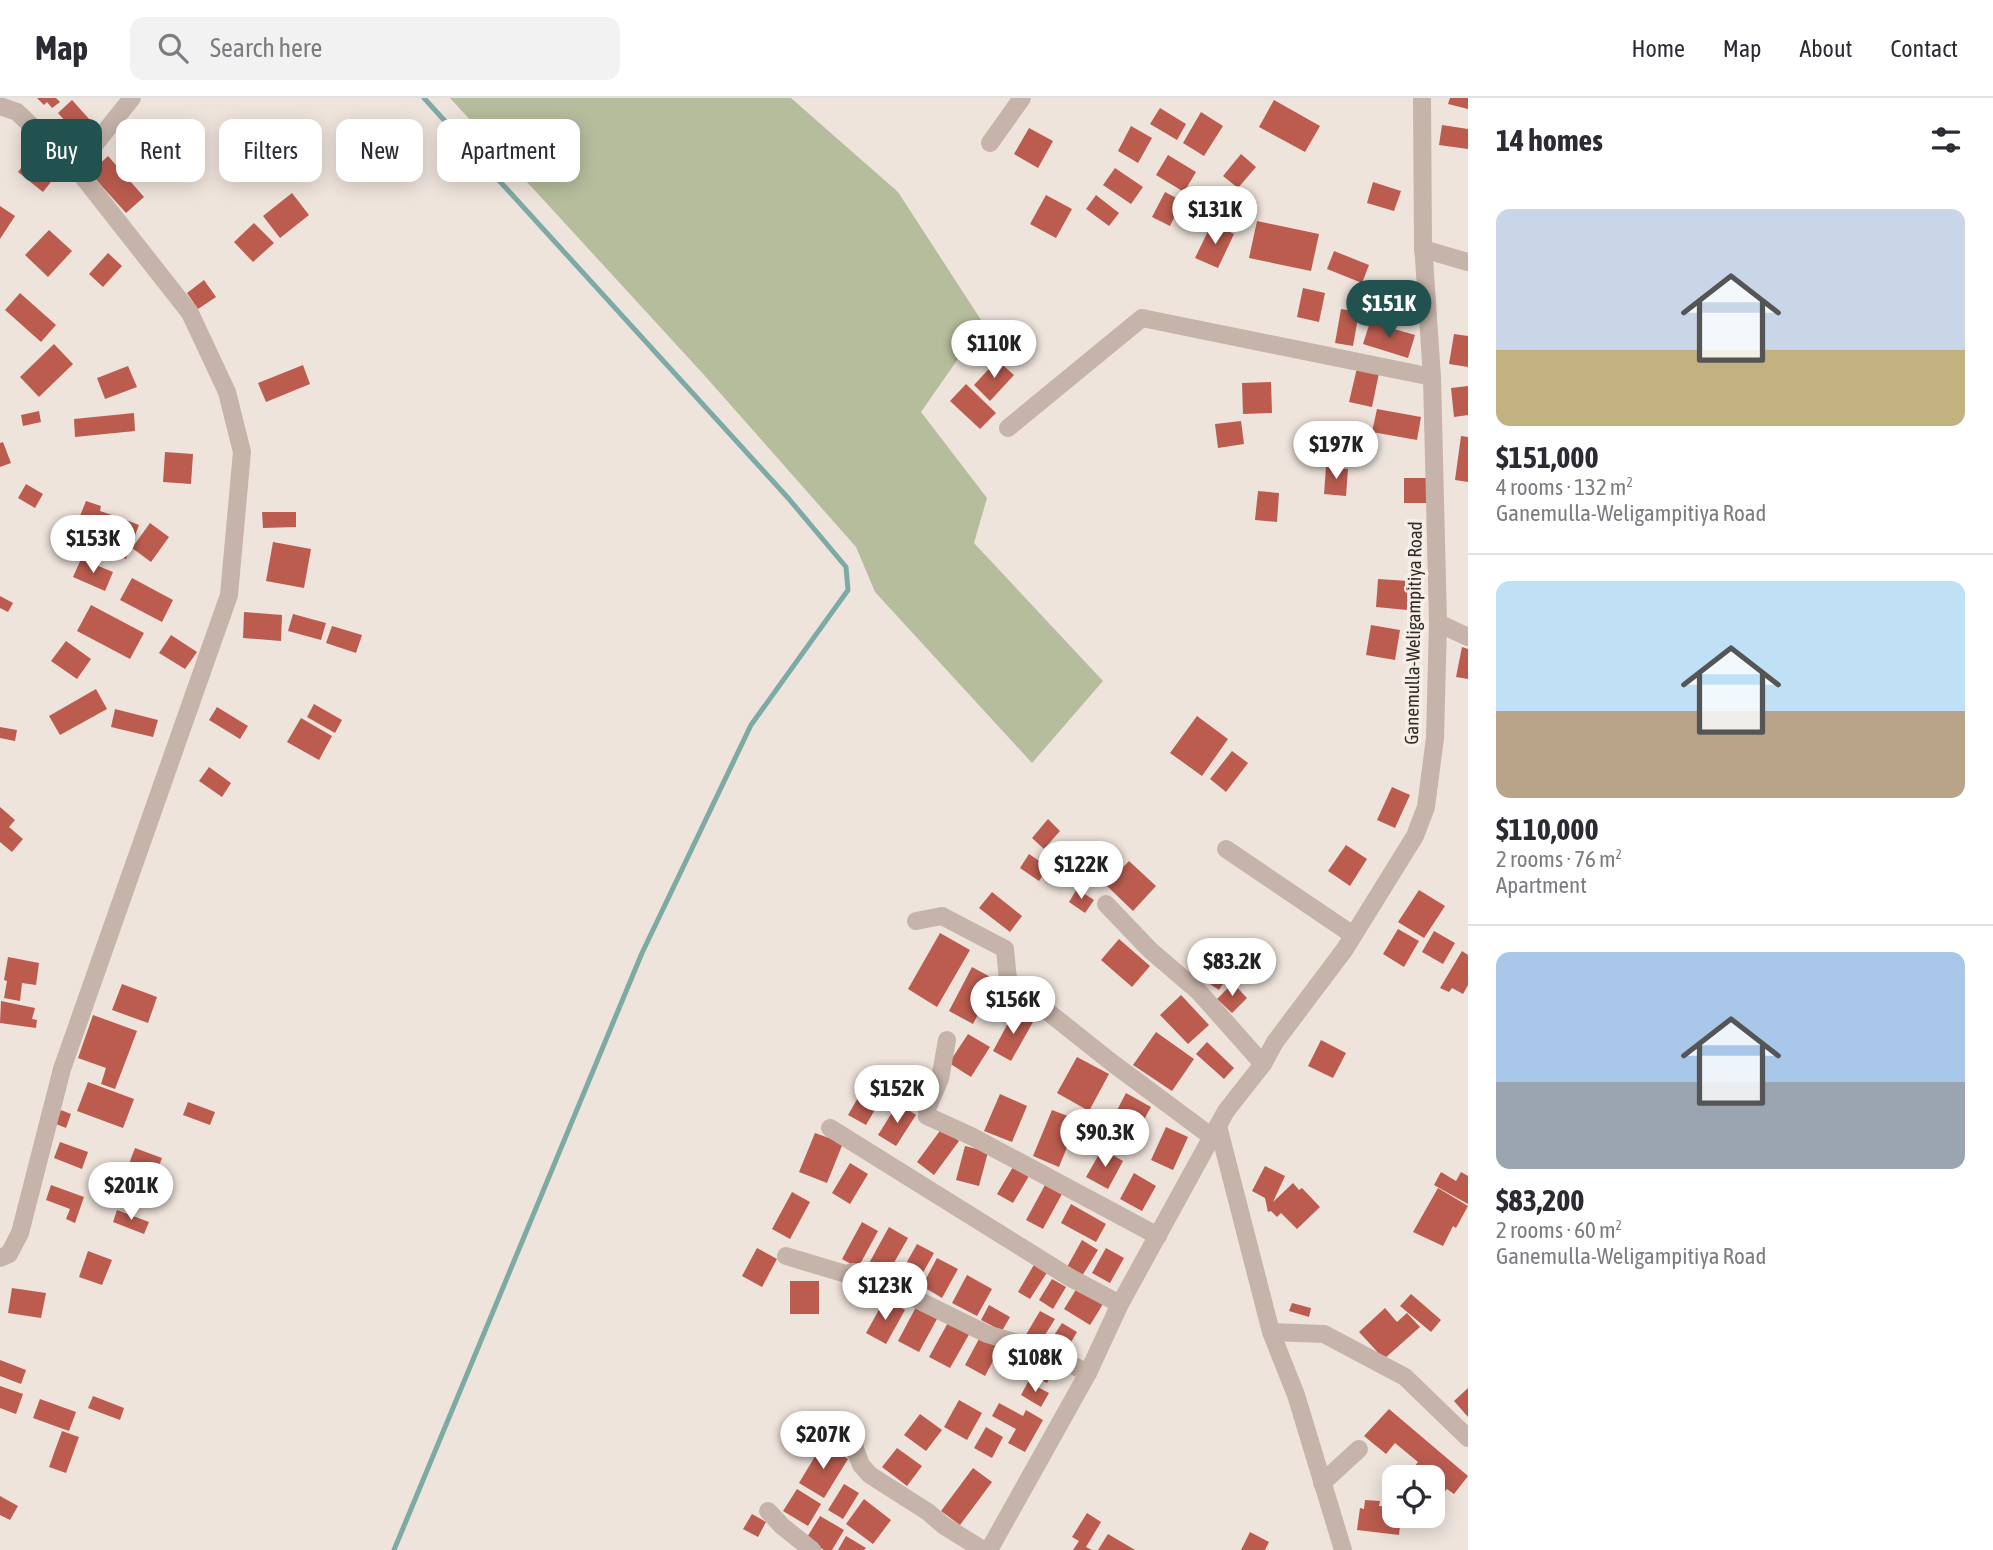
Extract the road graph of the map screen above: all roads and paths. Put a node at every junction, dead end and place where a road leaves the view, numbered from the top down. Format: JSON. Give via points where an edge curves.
{"nodes":[{"id":1,"x":132,"y":98,"type":"edge"},
{"id":2,"x":1022,"y":98,"type":"edge"},
{"id":3,"x":1422,"y":98,"type":"edge"},
{"id":4,"x":0,"y":106,"type":"edge"},
{"id":5,"x":24,"y":119,"type":"edge"},
{"id":6,"x":102,"y":136,"type":"edge"},
{"id":7,"x":990,"y":143,"type":"dead end"},
{"id":8,"x":87,"y":182,"type":"edge"},
{"id":9,"x":1423,"y":249,"type":"junction"},
{"id":10,"x":1468,"y":262,"type":"edge"},
{"id":11,"x":1432,"y":377,"type":"junction"},
{"id":12,"x":1008,"y":428,"type":"dead end"},
{"id":13,"x":1438,"y":623,"type":"junction"},
{"id":14,"x":1468,"y":637,"type":"edge"},
{"id":15,"x":1226,"y":849,"type":"dead end"},
{"id":16,"x":1106,"y":904,"type":"dead end"},
{"id":17,"x":916,"y":920,"type":"dead end"},
{"id":18,"x":1353,"y":935,"type":"junction"},
{"id":19,"x":947,"y":1040,"type":"dead end"},
{"id":20,"x":1263,"y":1064,"type":"junction"},
{"id":21,"x":830,"y":1128,"type":"dead end"},
{"id":22,"x":1215,"y":1131,"type":"junction"},
{"id":23,"x":1158,"y":1236,"type":"junction"},
{"id":24,"x":786,"y":1256,"type":"dead end"},
{"id":25,"x":0,"y":1258,"type":"edge"},
{"id":26,"x":1120,"y":1304,"type":"junction"},
{"id":27,"x":1271,"y":1332,"type":"junction"},
{"id":28,"x":1088,"y":1373,"type":"junction"},
{"id":29,"x":853,"y":1430,"type":"dead end"},
{"id":30,"x":1468,"y":1438,"type":"edge"},
{"id":31,"x":1359,"y":1449,"type":"dead end"},
{"id":32,"x":1322,"y":1483,"type":"junction"},
{"id":33,"x":768,"y":1511,"type":"dead end"},
{"id":34,"x":812,"y":1550,"type":"edge"},
{"id":35,"x":986,"y":1550,"type":"edge"},
{"id":36,"x":1343,"y":1550,"type":"edge"}],
"edges":[{"from":1,"to":6,"type":"street"},
{"from":2,"to":7,"type":"street"},
{"from":3,"to":9,"type":"street","name":"Ganemulla-Weligampitiya Road"},
{"from":4,"to":5,"type":"street"},
{"from":8,"to":25,"type":"street","via":[[190,313],[227,392],[242,452],[229,595],[62,1069],[20,1233],[9,1254]]},
{"from":9,"to":10,"type":"street"},
{"from":9,"to":11,"type":"street","name":"Ganemulla-Weligampitiya Road"},
{"from":11,"to":12,"type":"street","via":[[1142,318]]},
{"from":11,"to":13,"type":"street","name":"Ganemulla-Weligampitiya Road"},
{"from":13,"to":14,"type":"street"},
{"from":13,"to":18,"type":"street","name":"Ganemulla-Weligampitiya Road","via":[[1435,738],[1426,807],[1415,836]]},
{"from":15,"to":18,"type":"street"},
{"from":16,"to":20,"type":"street","via":[[1199,992]]},
{"from":17,"to":22,"type":"street","via":[[942,916],[1004,949],[1008,980],[1111,1062]]},
{"from":18,"to":20,"type":"street","name":"Ganemulla-Weligampitiya Road"},
{"from":19,"to":23,"type":"street","via":[[927,1116]]},
{"from":20,"to":22,"type":"street","name":"Ganemulla-Weligampitiya Road"},
{"from":21,"to":26,"type":"street"},
{"from":22,"to":23,"type":"street","name":"Ganemulla-Weligampitiya Road"},
{"from":22,"to":27,"type":"street"},
{"from":23,"to":26,"type":"street","name":"Ganemulla-Weligampitiya Road"},
{"from":24,"to":28,"type":"street","via":[[846,1274],[863,1273],[987,1334],[1044,1351]]},
{"from":26,"to":28,"type":"street","name":"Ganemulla-Weligampitiya Road"},
{"from":27,"to":30,"type":"street","via":[[1324,1334],[1405,1377]]},
{"from":27,"to":32,"type":"street","via":[[1296,1395]]},
{"from":28,"to":35,"type":"street","name":"Ganemulla-Weligampitiya Road"},
{"from":29,"to":35,"type":"street","via":[[861,1465],[870,1475]]},
{"from":31,"to":32,"type":"street"},
{"from":32,"to":36,"type":"street"},
{"from":33,"to":34,"type":"street"}]}
